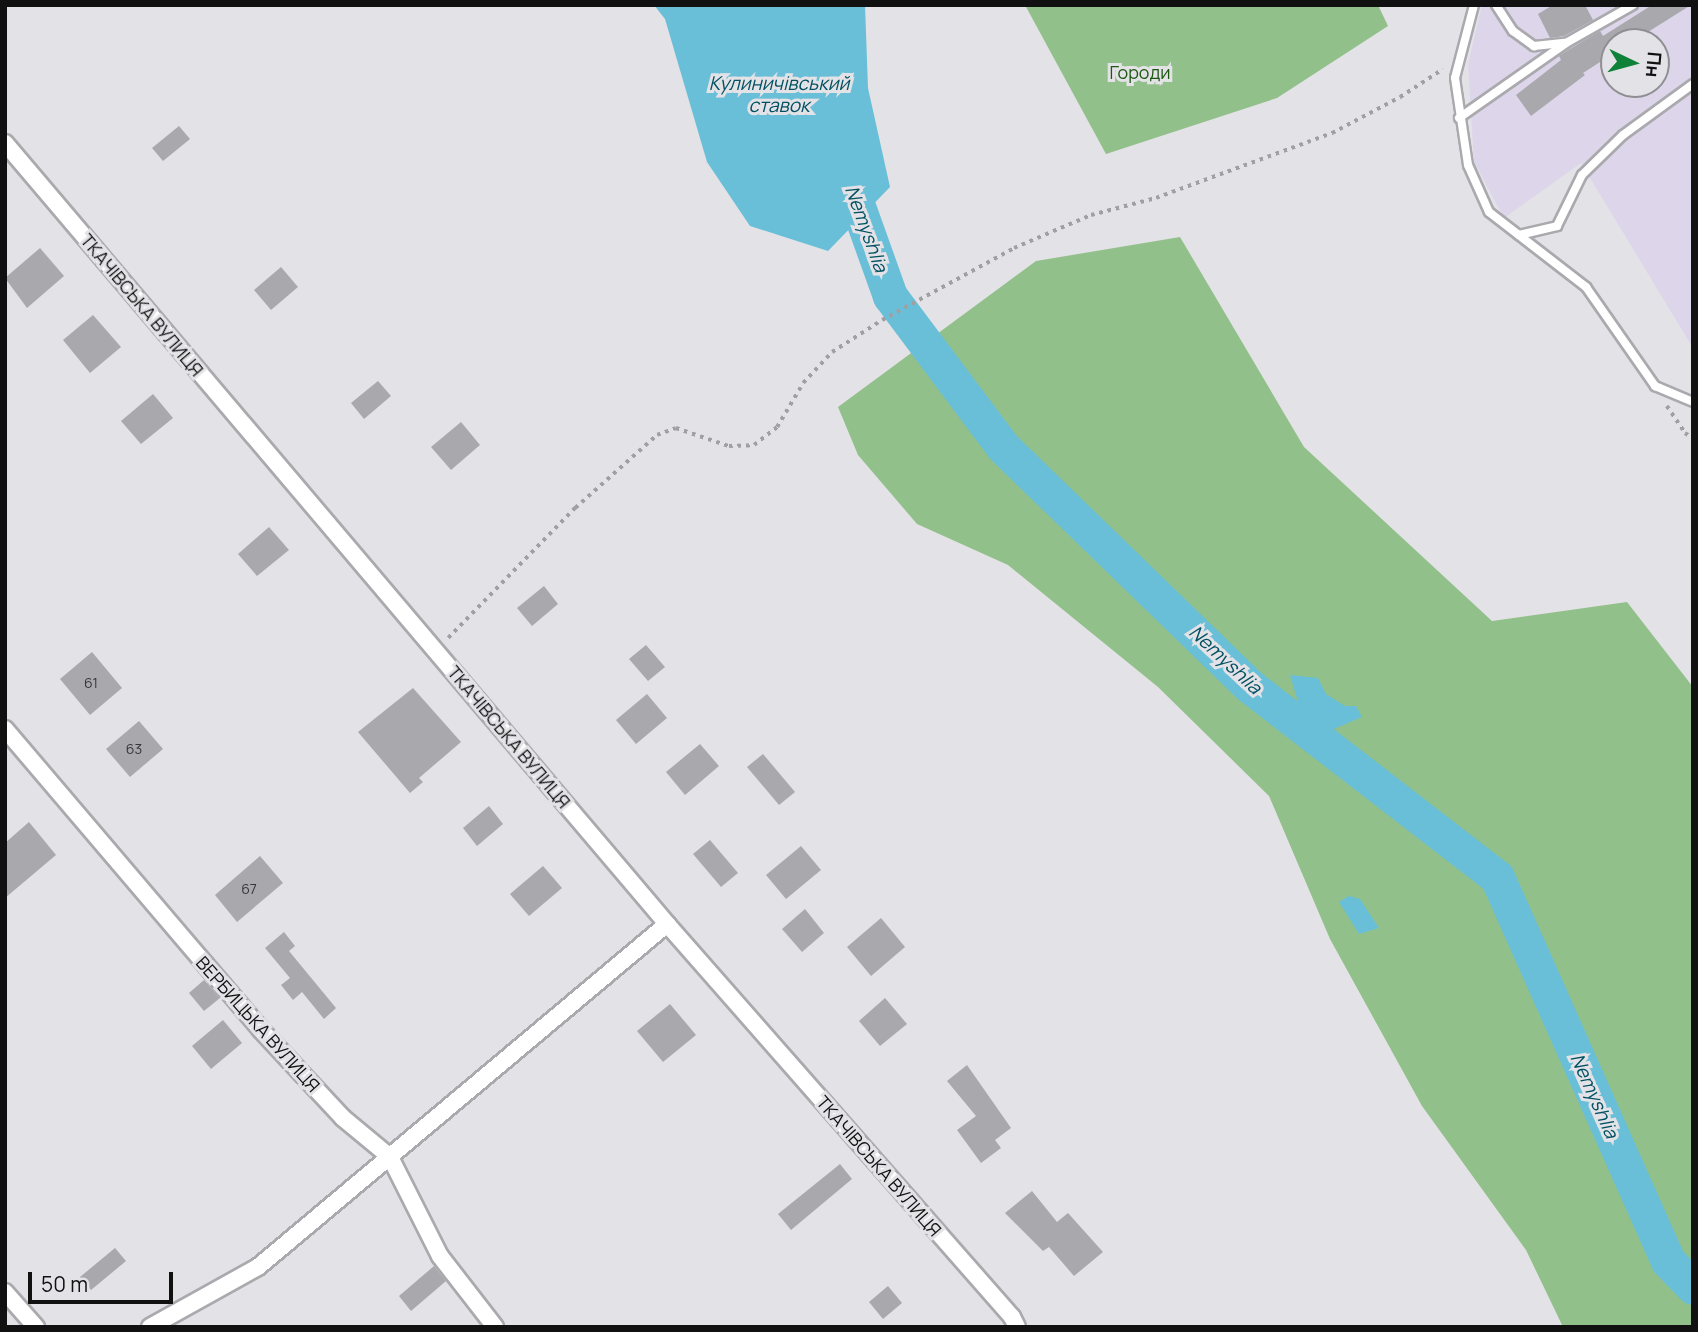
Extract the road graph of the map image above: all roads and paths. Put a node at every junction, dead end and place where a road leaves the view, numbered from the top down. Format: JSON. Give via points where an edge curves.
{"nodes":[{"id":1,"x":1474,"y":5,"type":"edge"},
{"id":2,"x":1496,"y":5,"type":"edge"},
{"id":3,"x":1633,"y":5,"type":"edge"},
{"id":4,"x":1566,"y":43,"type":"junction"},
{"id":5,"x":1460,"y":58,"type":"junction"},
{"id":6,"x":1693,"y":84,"type":"edge"},
{"id":7,"x":1459,"y":118,"type":"junction"},
{"id":8,"x":5,"y":143,"type":"edge"},
{"id":9,"x":1519,"y":235,"type":"junction"},
{"id":10,"x":1655,"y":386,"type":"junction"},
{"id":11,"x":1693,"y":402,"type":"edge"},
{"id":12,"x":1693,"y":438,"type":"edge"},
{"id":13,"x":434,"y":649,"type":"junction"},
{"id":14,"x":5,"y":729,"type":"edge"},
{"id":15,"x":667,"y":924,"type":"junction"},
{"id":16,"x":390,"y":1157,"type":"junction"},
{"id":17,"x":5,"y":1292,"type":"edge"},
{"id":18,"x":36,"y":1327,"type":"edge"},
{"id":19,"x":150,"y":1327,"type":"edge"},
{"id":20,"x":495,"y":1327,"type":"edge"},
{"id":21,"x":1017,"y":1327,"type":"edge"}],
"edges":[{"from":1,"to":5,"type":"lane"},
{"from":2,"to":4,"type":"lane","via":[[1513,31],[1534,46]]},
{"from":3,"to":4,"type":"lane"},
{"from":4,"to":7,"type":"lane"},
{"from":5,"to":7,"type":"lane","via":[[1455,78]]},
{"from":5,"to":13,"type":"path","via":[[1332,133],[1156,198],[1091,215],[1014,248],[882,320],[832,352],[803,383],[777,426],[754,445],[729,446],[676,428],[657,435],[575,508]]},
{"from":6,"to":9,"type":"lane","via":[[1623,135],[1582,175],[1557,226]]},
{"from":7,"to":9,"type":"lane","via":[[1468,165],[1489,212]]},
{"from":8,"to":13,"type":"street","name":"ТКАЧІВСЬКА ВУЛИЦЯ"},
{"from":9,"to":10,"type":"lane","via":[[1586,287]]},
{"from":10,"to":11,"type":"lane"},
{"from":10,"to":12,"type":"path","via":[[1685,433]]},
{"from":13,"to":15,"type":"street","name":"ТКАЧІВСЬКА ВУЛИЦЯ"},
{"from":14,"to":16,"type":"street","name":"ВЕРБИЦЬКА ВУЛИЦЯ","via":[[261,1030],[343,1118]]},
{"from":15,"to":16,"type":"street"},
{"from":15,"to":21,"type":"street","name":"ТКАЧІВСЬКА ВУЛИЦЯ"},
{"from":16,"to":19,"type":"street","via":[[258,1267]]},
{"from":16,"to":20,"type":"street","name":"ВЕРБИЦЬКА ВУЛИЦЯ","via":[[440,1256]]},
{"from":17,"to":18,"type":"street"}]}
